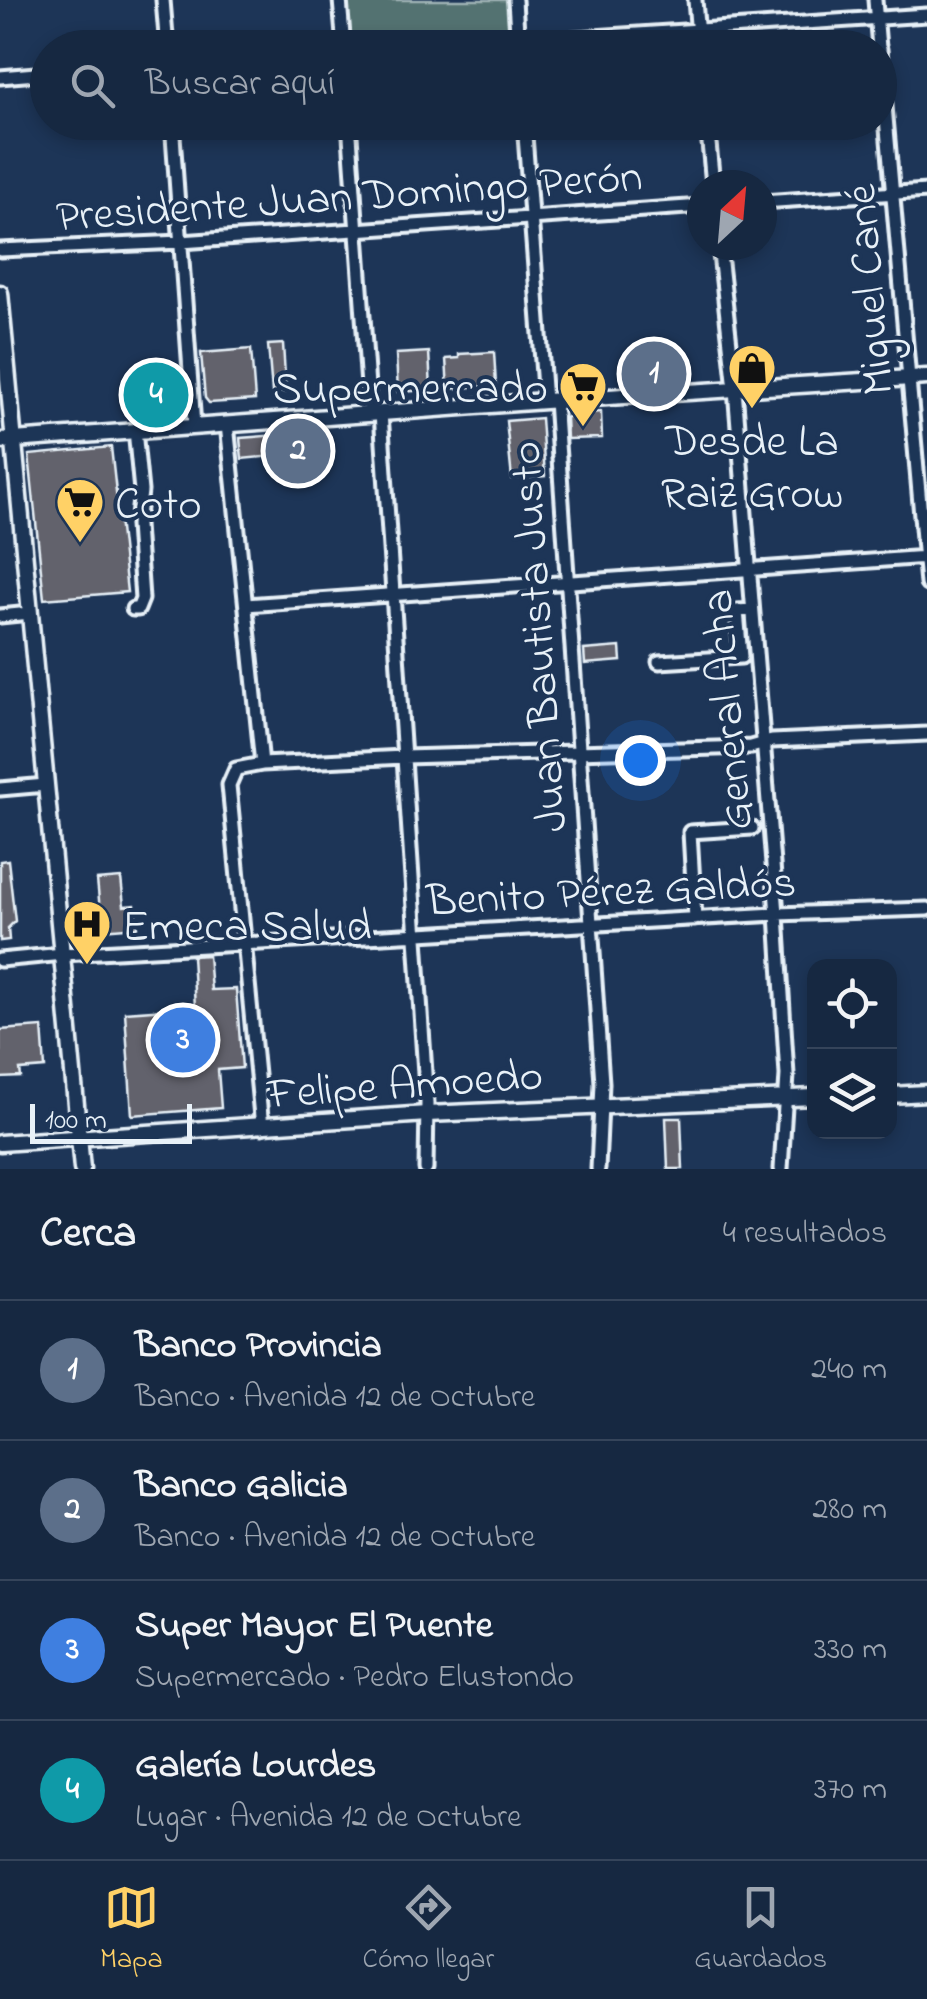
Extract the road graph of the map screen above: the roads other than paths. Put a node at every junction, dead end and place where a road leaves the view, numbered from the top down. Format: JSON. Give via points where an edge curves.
{"nodes":[{"id":1,"x":164,"y":0,"type":"edge"},
{"id":2,"x":340,"y":0,"type":"edge"},
{"id":3,"x":515,"y":0,"type":"edge"},
{"id":4,"x":695,"y":0,"type":"edge"},
{"id":5,"x":875,"y":0,"type":"edge"},
{"id":6,"x":927,"y":14,"type":"edge"},
{"id":7,"x":876,"y":17,"type":"junction"},
{"id":8,"x":166,"y":30,"type":"edge"},
{"id":9,"x":342,"y":30,"type":"edge"},
{"id":10,"x":517,"y":30,"type":"edge"},
{"id":11,"x":698,"y":30,"type":"joint"},
{"id":12,"x":877,"y":30,"type":"edge"},
{"id":13,"x":30,"y":75,"type":"edge"},
{"id":14,"x":2,"y":77,"type":"edge"},
{"id":15,"x":173,"y":140,"type":"edge"},
{"id":16,"x":351,"y":140,"type":"edge"},
{"id":17,"x":525,"y":140,"type":"edge"},
{"id":18,"x":708,"y":140,"type":"edge"},
{"id":19,"x":888,"y":140,"type":"edge"},
{"id":20,"x":711,"y":170,"type":"edge"},
{"id":21,"x":927,"y":191,"type":"edge"},
{"id":22,"x":893,"y":193,"type":"junction"},
{"id":23,"x":777,"y":201,"type":"edge"},
{"id":24,"x":687,"y":207,"type":"edge"},
{"id":25,"x":531,"y":218,"type":"junction"},
{"id":26,"x":357,"y":230,"type":"junction"},
{"id":27,"x":181,"y":242,"type":"junction"},
{"id":28,"x":0,"y":250,"type":"edge"},
{"id":29,"x":721,"y":260,"type":"edge"},
{"id":30,"x":0,"y":293,"type":"edge"},
{"id":31,"x":927,"y":377,"type":"edge"},
{"id":32,"x":911,"y":378,"type":"junction"},
{"id":33,"x":735,"y":390,"type":"junction"},
{"id":34,"x":550,"y":400,"type":"junction"},
{"id":35,"x":376,"y":413,"type":"junction"},
{"id":36,"x":227,"y":424,"type":"junction"},
{"id":37,"x":194,"y":426,"type":"junction"},
{"id":38,"x":136,"y":430,"type":"junction"},
{"id":39,"x":6,"y":440,"type":"edge"},
{"id":40,"x":926,"y":557,"type":"edge"},
{"id":41,"x":749,"y":572,"type":"junction"},
{"id":42,"x":567,"y":582,"type":"junction"},
{"id":43,"x":927,"y":584,"type":"edge"},
{"id":44,"x":392,"y":596,"type":"junction"},
{"id":45,"x":246,"y":606,"type":"junction"},
{"id":46,"x":133,"y":610,"type":"dead end"},
{"id":47,"x":752,"y":610,"type":"junction"},
{"id":48,"x":30,"y":612,"type":"junction"},
{"id":49,"x":0,"y":616,"type":"edge"},
{"id":50,"x":660,"y":662,"type":"dead end"},
{"id":51,"x":927,"y":734,"type":"edge"},
{"id":52,"x":762,"y":744,"type":"junction"},
{"id":53,"x":580,"y":751,"type":"junction"},
{"id":54,"x":404,"y":757,"type":"junction"},
{"id":55,"x":262,"y":764,"type":"junction"},
{"id":56,"x":46,"y":785,"type":"junction"},
{"id":57,"x":0,"y":789,"type":"edge"},
{"id":58,"x":752,"y":828,"type":"dead end"},
{"id":59,"x":927,"y":909,"type":"edge"},
{"id":60,"x":777,"y":914,"type":"junction"},
{"id":61,"x":696,"y":919,"type":"junction"},
{"id":62,"x":591,"y":924,"type":"junction"},
{"id":63,"x":417,"y":934,"type":"junction"},
{"id":64,"x":246,"y":943,"type":"junction"},
{"id":65,"x":63,"y":954,"type":"junction"},
{"id":66,"x":0,"y":960,"type":"edge"},
{"id":67,"x":927,"y":1093,"type":"edge"},
{"id":68,"x":897,"y":1095,"type":"edge"},
{"id":69,"x":786,"y":1098,"type":"junction"},
{"id":70,"x":807,"y":1098,"type":"edge"},
{"id":71,"x":602,"y":1105,"type":"junction"},
{"id":72,"x":426,"y":1114,"type":"junction"},
{"id":73,"x":262,"y":1127,"type":"junction"},
{"id":74,"x":80,"y":1137,"type":"junction"},
{"id":75,"x":0,"y":1143,"type":"edge"},
{"id":76,"x":82,"y":1169,"type":"edge"},
{"id":77,"x":426,"y":1169,"type":"edge"},
{"id":78,"x":598,"y":1169,"type":"edge"},
{"id":79,"x":780,"y":1169,"type":"edge"}],
"edges":[{"from":1,"to":8,"type":"street"},
{"from":2,"to":9,"type":"street"},
{"from":3,"to":10,"type":"street"},
{"from":4,"to":11,"type":"street"},
{"from":5,"to":7,"type":"street","name":"Miguel Cané"},
{"from":6,"to":7,"type":"street"},
{"from":7,"to":11,"type":"street"},
{"from":7,"to":12,"type":"street","name":"Miguel Cané"},
{"from":13,"to":14,"type":"street"},
{"from":15,"to":27,"type":"street"},
{"from":16,"to":26,"type":"street"},
{"from":17,"to":25,"type":"street","name":"Juan Bautista Justo"},
{"from":18,"to":20,"type":"street"},
{"from":19,"to":22,"type":"street","name":"Miguel Cané"},
{"from":21,"to":22,"type":"street"},
{"from":22,"to":23,"type":"street"},
{"from":22,"to":32,"type":"street","name":"Miguel Cané"},
{"from":24,"to":25,"type":"street","name":"Presidente Juan Domingo Perón"},
{"from":25,"to":26,"type":"street","name":"Presidente Juan Domingo Perón"},
{"from":25,"to":34,"type":"street","name":"Juan Bautista Justo"},
{"from":26,"to":27,"type":"street","name":"Presidente Juan Domingo Perón"},
{"from":26,"to":35,"type":"street"},
{"from":27,"to":28,"type":"street","name":"Presidente Juan Domingo Perón"},
{"from":27,"to":37,"type":"street"},
{"from":29,"to":33,"type":"street","name":"General Acha"},
{"from":30,"to":39,"type":"main road"},
{"from":31,"to":32,"type":"main road"},
{"from":32,"to":33,"type":"main road"},
{"from":32,"to":40,"type":"street","name":"Miguel Cané"},
{"from":33,"to":34,"type":"main road"},
{"from":33,"to":41,"type":"street","name":"General Acha"},
{"from":34,"to":35,"type":"main road"},
{"from":34,"to":42,"type":"street","name":"Juan Bautista Justo"},
{"from":35,"to":36,"type":"main road"},
{"from":35,"to":44,"type":"street"},
{"from":36,"to":37,"type":"main road"},
{"from":36,"to":45,"type":"street"},
{"from":37,"to":38,"type":"main road"},
{"from":38,"to":39,"type":"main road"},
{"from":38,"to":46,"type":"street","via":[[142,599]]},
{"from":39,"to":48,"type":"main road"},
{"from":40,"to":41,"type":"street"},
{"from":40,"to":43,"type":"street","name":"Miguel Cané"},
{"from":41,"to":42,"type":"street"},
{"from":41,"to":47,"type":"street","name":"General Acha"},
{"from":42,"to":44,"type":"street"},
{"from":42,"to":53,"type":"street","name":"Juan Bautista Justo"},
{"from":44,"to":45,"type":"street"},
{"from":44,"to":54,"type":"street"},
{"from":45,"to":55,"type":"street"},
{"from":47,"to":50,"type":"street","via":[[737,612],[740,657]]},
{"from":47,"to":52,"type":"street","name":"General Acha"},
{"from":48,"to":49,"type":"street"},
{"from":48,"to":56,"type":"main road"},
{"from":51,"to":52,"type":"street"},
{"from":52,"to":53,"type":"street"},
{"from":52,"to":60,"type":"street","name":"General Acha"},
{"from":53,"to":54,"type":"street"},
{"from":53,"to":62,"type":"street","name":"Juan Bautista Justo"},
{"from":54,"to":55,"type":"street"},
{"from":54,"to":63,"type":"street"},
{"from":55,"to":64,"type":"street","via":[[236,769],[229,779]]},
{"from":56,"to":57,"type":"street"},
{"from":56,"to":65,"type":"main road"},
{"from":58,"to":61,"type":"street","via":[[690,832]]},
{"from":59,"to":60,"type":"street","name":"Benito Pérez Galdós"},
{"from":60,"to":61,"type":"street","name":"Benito Pérez Galdós"},
{"from":60,"to":69,"type":"street","name":"General Acha"},
{"from":61,"to":62,"type":"street","name":"Benito Pérez Galdós"},
{"from":62,"to":63,"type":"street","name":"Benito Pérez Galdós"},
{"from":62,"to":71,"type":"street","name":"Juan Bautista Justo"},
{"from":63,"to":64,"type":"street","name":"Benito Pérez Galdós"},
{"from":63,"to":72,"type":"street"},
{"from":64,"to":65,"type":"street","name":"Benito Pérez Galdós"},
{"from":64,"to":73,"type":"street"},
{"from":65,"to":66,"type":"street","name":"Benito Pérez Galdós"},
{"from":65,"to":74,"type":"main road"},
{"from":67,"to":68,"type":"main road"},
{"from":69,"to":70,"type":"main road","name":"Felipe Amoedo"},
{"from":69,"to":71,"type":"main road","name":"Felipe Amoedo"},
{"from":69,"to":79,"type":"street","name":"General Acha"},
{"from":71,"to":72,"type":"main road","name":"Felipe Amoedo"},
{"from":71,"to":78,"type":"street","name":"Juan Bautista Justo"},
{"from":72,"to":73,"type":"main road","name":"Felipe Amoedo"},
{"from":72,"to":77,"type":"street"},
{"from":73,"to":74,"type":"main road","name":"Felipe Amoedo"},
{"from":74,"to":75,"type":"main road","name":"Felipe Amoedo"},
{"from":74,"to":76,"type":"main road"}]}
